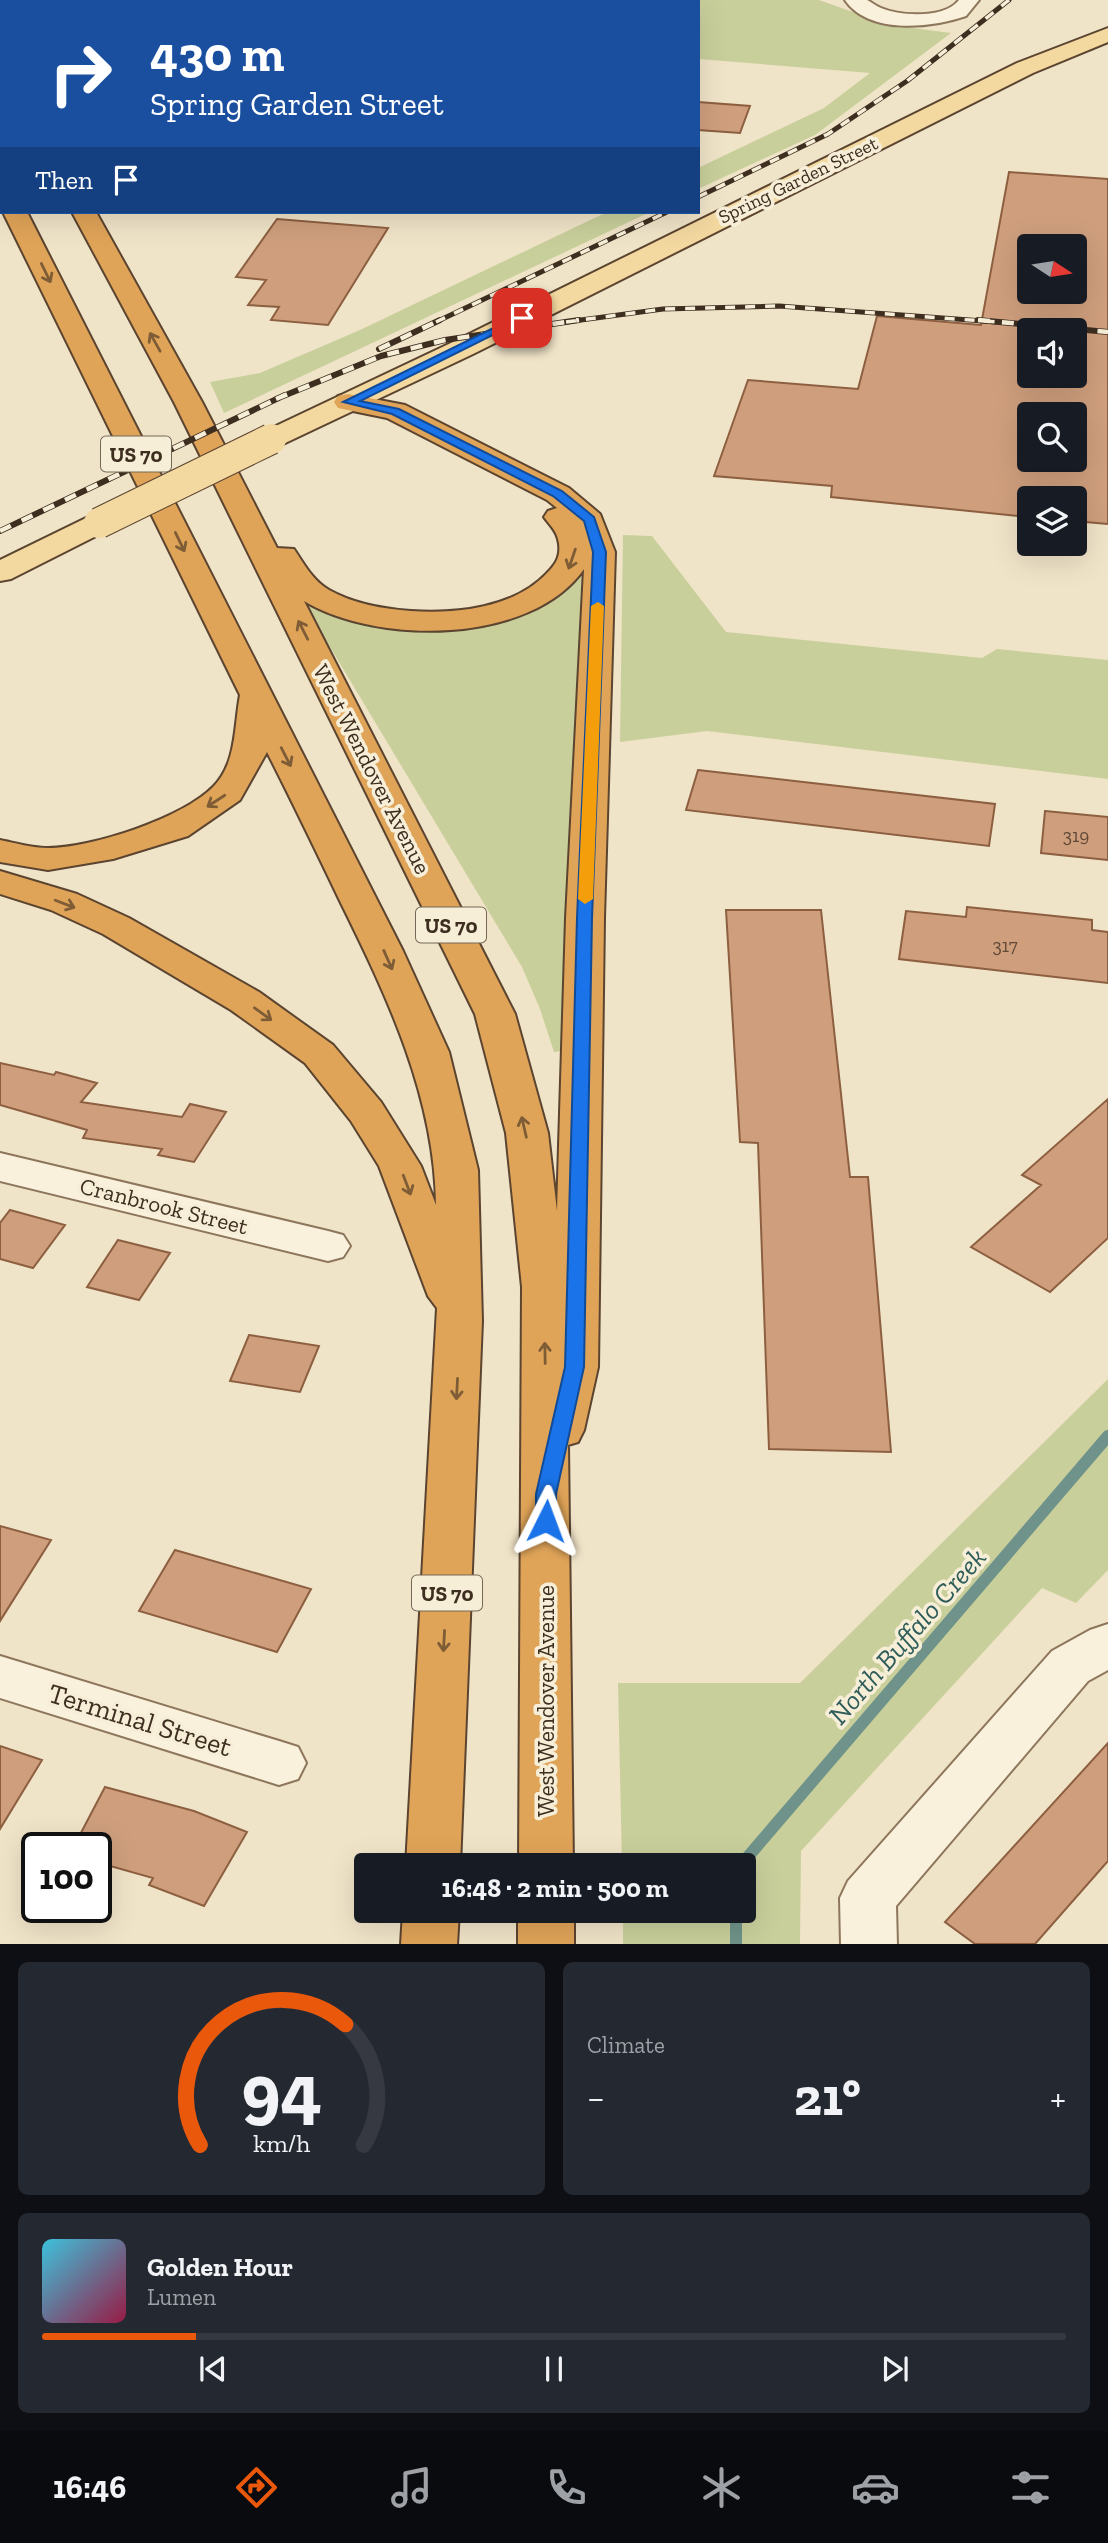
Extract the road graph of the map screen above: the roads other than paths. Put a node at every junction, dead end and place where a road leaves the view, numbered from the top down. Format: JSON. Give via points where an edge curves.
{"nodes":[{"id":1,"x":855,"y":0,"type":"edge"},
{"id":2,"x":969,"y":0,"type":"edge"},
{"id":3,"x":1108,"y":34,"type":"edge"},
{"id":4,"x":16,"y":214,"type":"edge"},
{"id":5,"x":86,"y":214,"type":"edge"},
{"id":6,"x":188,"y":402,"type":"junction"},
{"id":7,"x":348,"y":402,"type":"junction"},
{"id":8,"x":0,"y":572,"type":"edge"},
{"id":9,"x":256,"y":696,"type":"junction"},
{"id":10,"x":0,"y":851,"type":"edge"},
{"id":11,"x":0,"y":883,"type":"edge"},
{"id":12,"x":0,"y":1167,"type":"edge"},
{"id":13,"x":328,"y":1246,"type":"dead end"},
{"id":14,"x":460,"y":1321,"type":"junction"},
{"id":15,"x":546,"y":1494,"type":"junction"},
{"id":16,"x":1108,"y":1645,"type":"edge"},
{"id":17,"x":0,"y":1677,"type":"edge"},
{"id":18,"x":279,"y":1763,"type":"dead end"},
{"id":19,"x":434,"y":1853,"type":"edge"},
{"id":20,"x":546,"y":1853,"type":"edge"},
{"id":21,"x":430,"y":1923,"type":"edge"},
{"id":22,"x":546,"y":1923,"type":"edge"},
{"id":23,"x":429,"y":1944,"type":"edge"},
{"id":24,"x":546,"y":1944,"type":"edge"},
{"id":25,"x":869,"y":1944,"type":"edge"}],
"edges":[{"from":1,"to":2,"type":"street","via":[[859,8],[881,16],[914,19],[937,19],[961,11]]},
{"from":3,"to":7,"type":"main road","name":"Spring Garden Street","via":[[1025,68]]},
{"from":4,"to":9,"type":"highway","number":"US 70","one_way":true},
{"from":6,"to":5,"type":"highway","name":"West Wendover Avenue","number":"US 70","one_way":true},
{"from":7,"to":6,"type":"highway","one_way":true,"via":[[375,421],[553,511],[576,542],[577,554],[562,579],[535,599],[464,618],[418,621],[373,617],[317,597],[299,580]]},
{"from":15,"to":6,"type":"highway","name":"West Wendover Avenue","number":"US 70","one_way":true,"via":[[544,1287],[527,1133],[495,1014]]},
{"from":7,"to":8,"type":"main road","name":"Spring Garden Street","bridge":true},
{"from":7,"to":15,"type":"highway","via":[[395,411],[558,494],[589,520],[600,552],[585,918],[575,1367]]},
{"from":9,"to":10,"type":"highway","one_way":true,"via":[[250,752],[228,793],[174,828],[113,848],[48,859]]},
{"from":9,"to":14,"type":"highway","number":"US 70","one_way":true,"via":[[384,951],[429,1052],[457,1170]]},
{"from":11,"to":14,"type":"highway","one_way":true,"via":[[64,902],[116,926],[245,1001],[319,1054],[366,1112],[400,1166]]},
{"from":12,"to":13,"type":"street","name":"Cranbrook Street"},
{"from":14,"to":19,"type":"highway","number":"US 70","one_way":true},
{"from":15,"to":20,"type":"highway","name":"West Wendover Avenue","number":"US 70"},
{"from":16,"to":25,"type":"street","via":[[1070,1666],[868,1898]]},
{"from":17,"to":18,"type":"street","name":"Terminal Street"},
{"from":21,"to":23,"type":"highway"},
{"from":22,"to":24,"type":"highway"}]}
